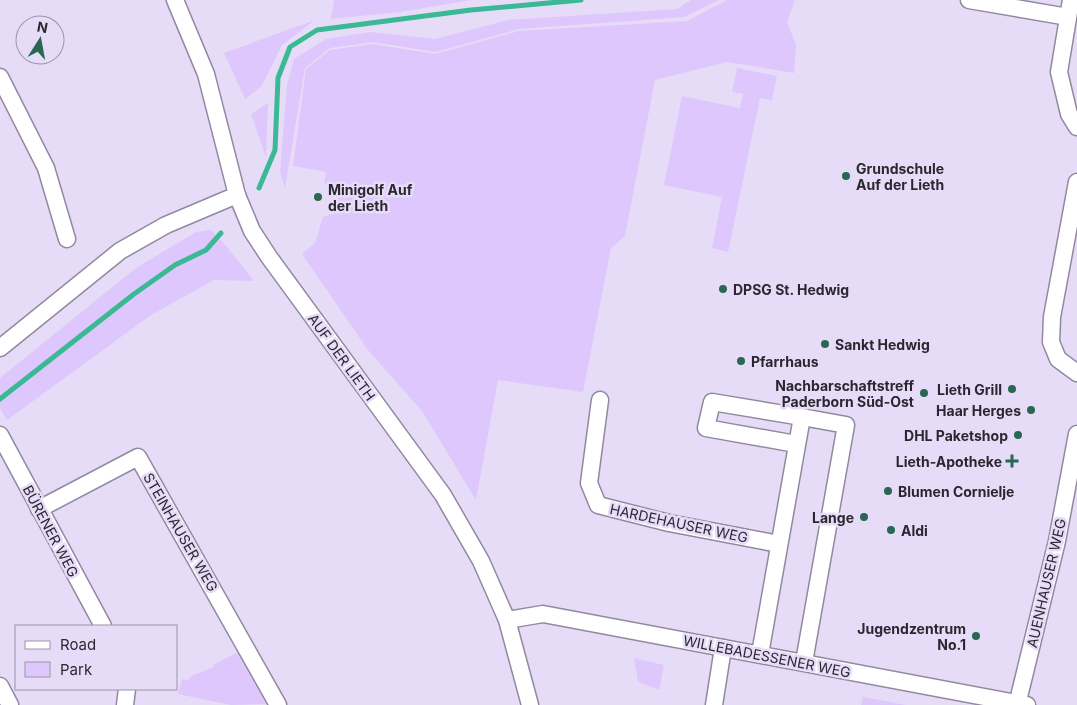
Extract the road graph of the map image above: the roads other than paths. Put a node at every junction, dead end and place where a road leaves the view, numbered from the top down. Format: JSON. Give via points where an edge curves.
{"nodes":[{"id":1,"x":175,"y":0,"type":"edge"},
{"id":2,"x":969,"y":0,"type":"edge"},
{"id":3,"x":1071,"y":0,"type":"edge"},
{"id":4,"x":1068,"y":17,"type":"junction"},
{"id":5,"x":0,"y":77,"type":"edge"},
{"id":6,"x":1077,"y":127,"type":"edge"},
{"id":7,"x":1077,"y":182,"type":"edge"},
{"id":8,"x":238,"y":194,"type":"junction"},
{"id":9,"x":67,"y":239,"type":"dead end"},
{"id":10,"x":0,"y":348,"type":"edge"},
{"id":11,"x":1077,"y":373,"type":"edge"},
{"id":12,"x":600,"y":400,"type":"dead end"},
{"id":13,"x":802,"y":417,"type":"junction"},
{"id":14,"x":1077,"y":434,"type":"edge"},
{"id":15,"x":1,"y":441,"type":"edge"},
{"id":16,"x":796,"y":444,"type":"junction"},
{"id":17,"x":39,"y":509,"type":"junction"},
{"id":18,"x":779,"y":544,"type":"junction"},
{"id":19,"x":506,"y":620,"type":"junction"},
{"id":20,"x":102,"y":625,"type":"edge"},
{"id":21,"x":723,"y":648,"type":"junction"},
{"id":22,"x":760,"y":654,"type":"junction"},
{"id":23,"x":804,"y":662,"type":"junction"},
{"id":24,"x":0,"y":686,"type":"edge"},
{"id":25,"x":127,"y":690,"type":"edge"},
{"id":26,"x":1021,"y":704,"type":"edge"},
{"id":27,"x":10,"y":705,"type":"edge"},
{"id":28,"x":125,"y":705,"type":"edge"},
{"id":29,"x":278,"y":705,"type":"edge"},
{"id":30,"x":530,"y":705,"type":"edge"},
{"id":31,"x":714,"y":705,"type":"edge"}],
"edges":[{"from":1,"to":8,"type":"street","name":"AUF DER LIETH","via":[[206,74]]},
{"from":2,"to":4,"type":"street"},
{"from":3,"to":4,"type":"street"},
{"from":4,"to":6,"type":"street","via":[[1059,72],[1069,114]]},
{"from":5,"to":9,"type":"street","via":[[46,168]]},
{"from":7,"to":11,"type":"street","via":[[1052,317],[1051,342],[1058,359]]},
{"from":8,"to":10,"type":"street","via":[[166,225],[120,251]]},
{"from":8,"to":19,"type":"street","name":"AUF DER LIETH","via":[[252,231],[269,257],[443,495],[482,561]]},
{"from":12,"to":18,"type":"street","name":"HARDEHAUSER WEG","via":[[589,483],[598,505],[669,523]]},
{"from":13,"to":16,"type":"street"},
{"from":13,"to":16,"type":"street","via":[[712,402],[706,428]]},
{"from":13,"to":23,"type":"street","via":[[846,425]]},
{"from":14,"to":26,"type":"street","name":"AUENHAUSER WEG"},
{"from":15,"to":17,"type":"street","name":"BÜRENER WEG"},
{"from":16,"to":18,"type":"street"},
{"from":17,"to":20,"type":"street","name":"BÜRENER WEG"},
{"from":17,"to":29,"type":"street","name":"STEINHAUSER WEG","via":[[138,457]]},
{"from":18,"to":22,"type":"street"},
{"from":19,"to":21,"type":"street","name":"WILLEBADESSENER WEG","via":[[543,614]]},
{"from":19,"to":30,"type":"street","name":"AUF DER LIETH"},
{"from":21,"to":22,"type":"street","name":"WILLEBADESSENER WEG"},
{"from":21,"to":31,"type":"street"},
{"from":22,"to":23,"type":"street","name":"WILLEBADESSENER WEG"},
{"from":23,"to":26,"type":"street","name":"WILLEBADESSENER WEG"},
{"from":24,"to":27,"type":"street"},
{"from":25,"to":28,"type":"street"}]}
